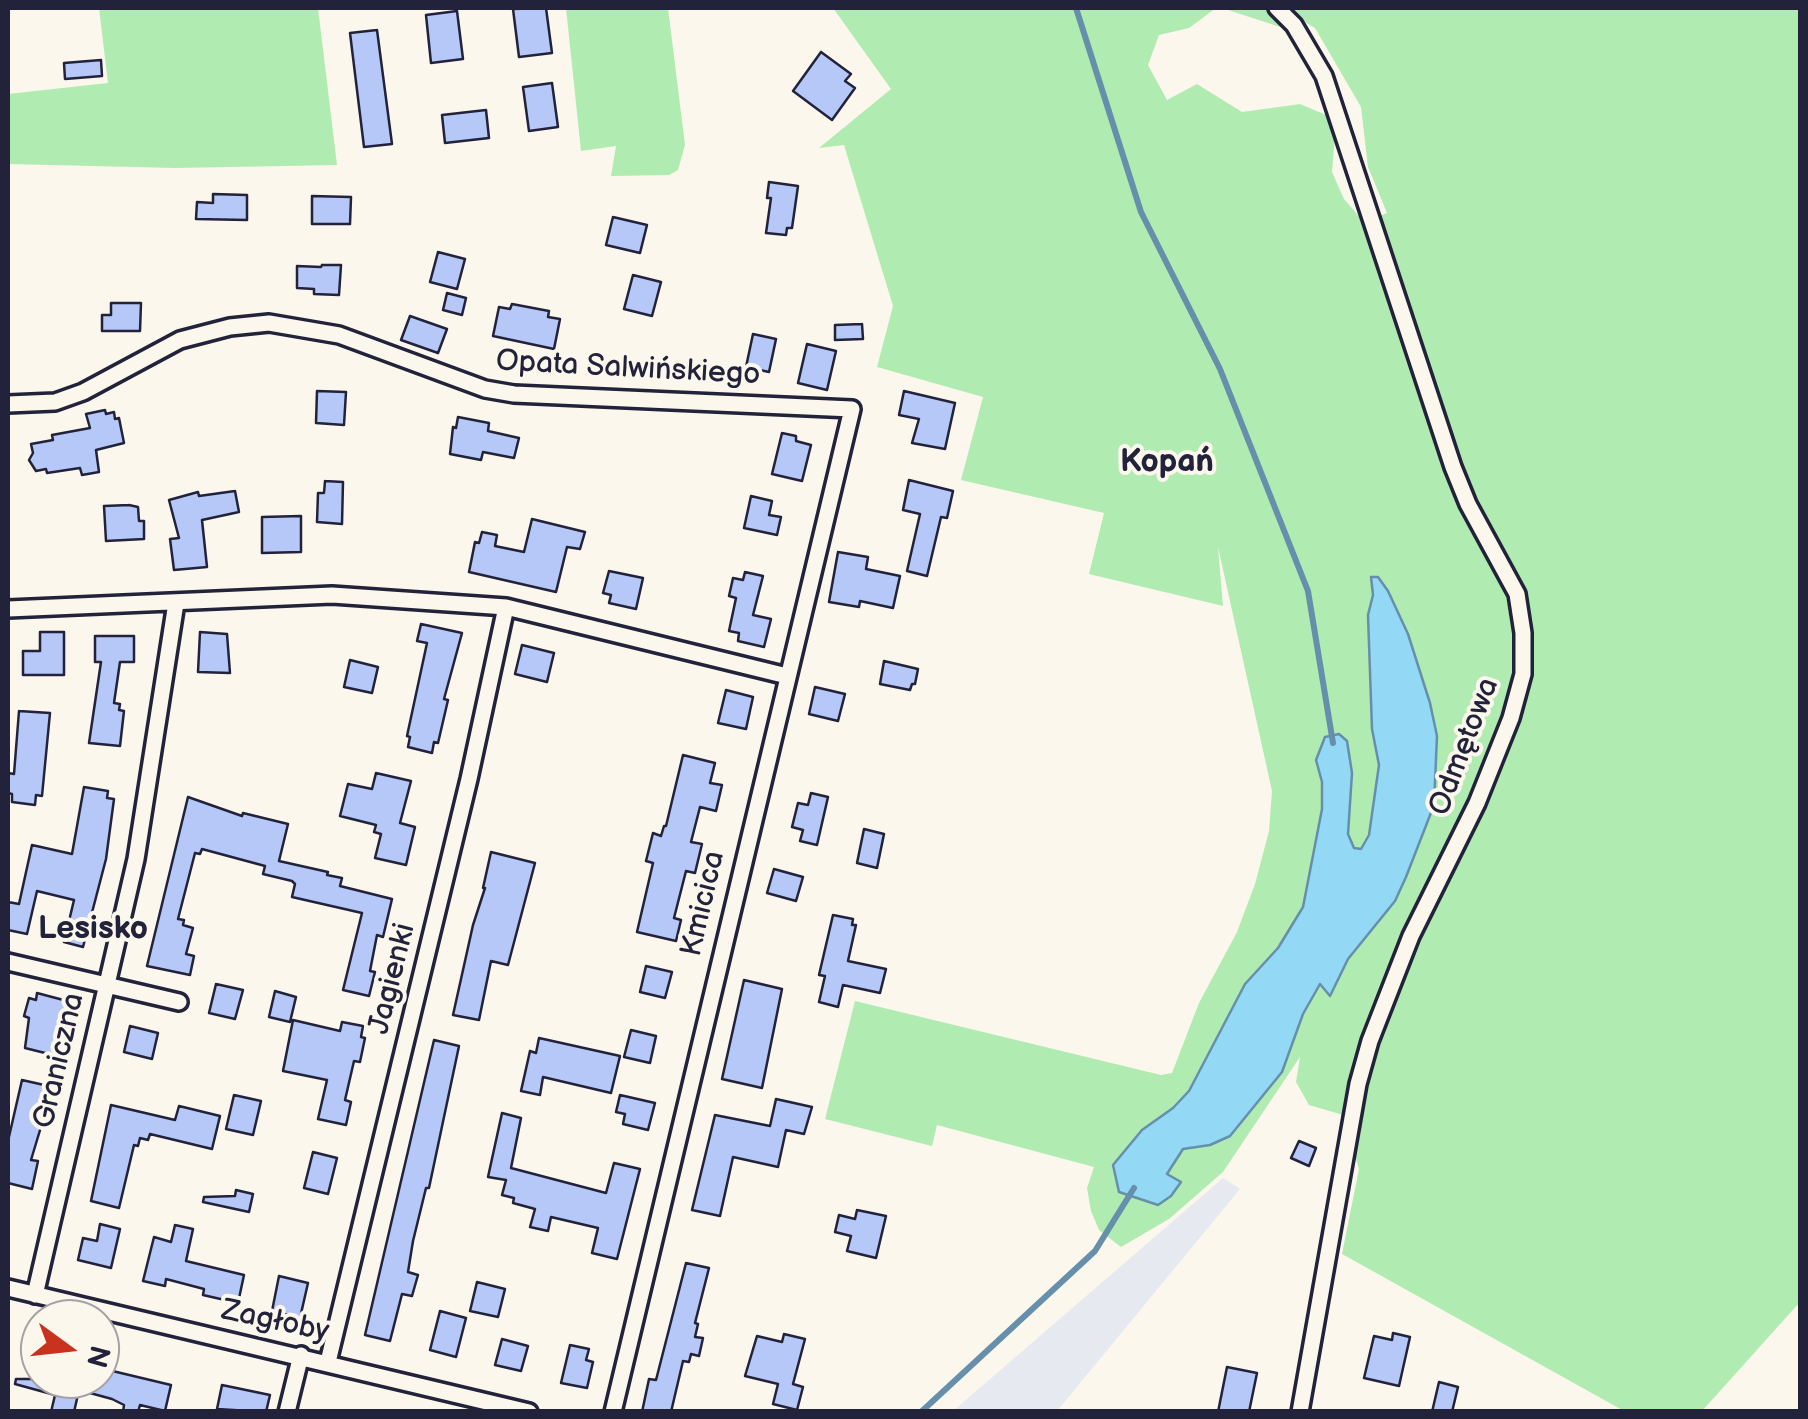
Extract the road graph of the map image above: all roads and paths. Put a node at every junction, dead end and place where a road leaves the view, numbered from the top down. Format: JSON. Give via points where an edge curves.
{"nodes":[{"id":1,"x":1276,"y":8,"type":"edge"},
{"id":2,"x":8,"y":404,"type":"edge"},
{"id":3,"x":852,"y":409,"type":"joint"},
{"id":4,"x":176,"y":602,"type":"junction"},
{"id":5,"x":506,"y":607,"type":"junction"},
{"id":6,"x":8,"y":609,"type":"edge"},
{"id":7,"x":786,"y":676,"type":"junction"},
{"id":8,"x":8,"y":962,"type":"edge"},
{"id":9,"x":105,"y":986,"type":"junction"},
{"id":10,"x":179,"y":1002,"type":"dead end"},
{"id":11,"x":8,"y":1288,"type":"edge"},
{"id":12,"x":35,"y":1295,"type":"junction"},
{"id":13,"x":300,"y":1355,"type":"junction"},
{"id":14,"x":328,"y":1362,"type":"junction"},
{"id":15,"x":288,"y":1412,"type":"edge"},
{"id":16,"x":529,"y":1412,"type":"edge"},
{"id":17,"x":613,"y":1412,"type":"edge"},
{"id":18,"x":1300,"y":1412,"type":"edge"}],
"edges":[{"from":1,"to":18,"type":"street","name":"Odmętowa","via":[[1324,76],[1453,467],[1517,594],[1523,633],[1523,674],[1512,718],[1370,1040]]},
{"from":2,"to":3,"type":"street","name":"Opata Salwińskiego","via":[[55,402],[180,340],[269,322],[339,336],[485,390]]},
{"from":3,"to":7,"type":"street","name":"Kmicica"},
{"from":4,"to":5,"type":"street","via":[[332,595]]},
{"from":4,"to":6,"type":"street"},
{"from":4,"to":9,"type":"street","name":"Graniczna","via":[[136,859]]},
{"from":5,"to":7,"type":"street"},
{"from":5,"to":14,"type":"street","name":"Jagienki"},
{"from":7,"to":17,"type":"street","name":"Kmicica"},
{"from":8,"to":9,"type":"street"},
{"from":9,"to":10,"type":"street"},
{"from":9,"to":12,"type":"street","name":"Graniczna"},
{"from":11,"to":12,"type":"street","name":"Zagłoby"},
{"from":12,"to":13,"type":"street","name":"Zagłoby"},
{"from":13,"to":14,"type":"street","name":"Zagłoby"},
{"from":13,"to":15,"type":"street"},
{"from":14,"to":16,"type":"street","name":"Zagłoby"}]}
